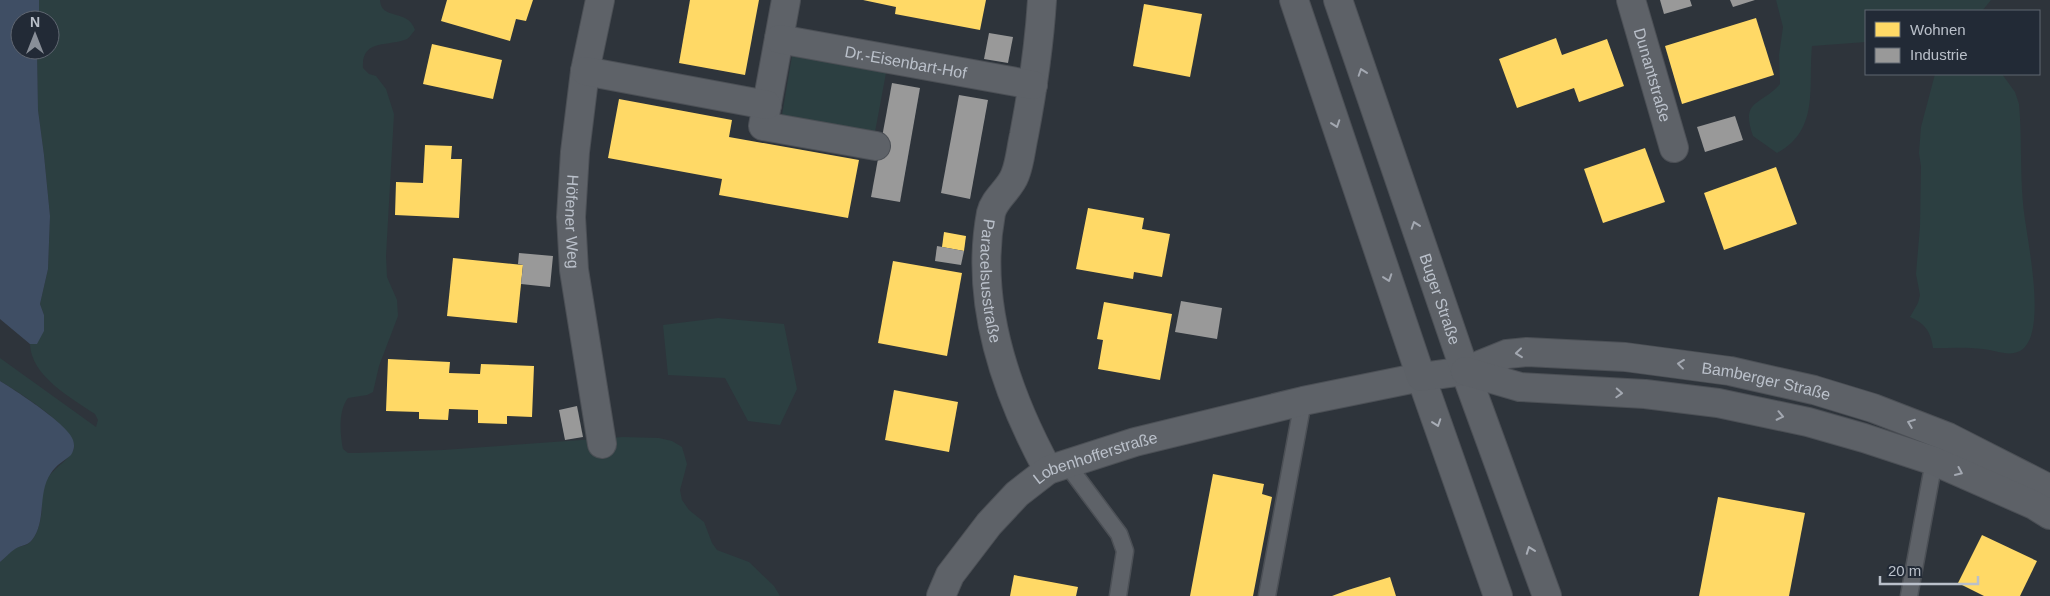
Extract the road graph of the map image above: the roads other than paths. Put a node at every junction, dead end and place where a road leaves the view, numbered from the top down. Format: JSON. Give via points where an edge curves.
{"nodes":[{"id":1,"x":600,"y":0,"type":"edge"},
{"id":2,"x":786,"y":0,"type":"edge"},
{"id":3,"x":1042,"y":0,"type":"edge"},
{"id":4,"x":1294,"y":0,"type":"edge"},
{"id":5,"x":1338,"y":0,"type":"edge"},
{"id":6,"x":1631,"y":0,"type":"edge"},
{"id":7,"x":779,"y":39,"type":"junction"},
{"id":8,"x":585,"y":71,"type":"junction"},
{"id":9,"x":1034,"y":85,"type":"junction"},
{"id":10,"x":767,"y":105,"type":"junction"},
{"id":11,"x":876,"y":146,"type":"dead end"},
{"id":12,"x":1674,"y":148,"type":"dead end"},
{"id":13,"x":1465,"y":371,"type":"junction"},
{"id":14,"x":1421,"y":377,"type":"junction"},
{"id":15,"x":1303,"y":401,"type":"junction"},
{"id":16,"x":602,"y":444,"type":"dead end"},
{"id":17,"x":1934,"y":461,"type":"junction"},
{"id":18,"x":1057,"y":467,"type":"junction"},
{"id":19,"x":2050,"y":489,"type":"edge"},
{"id":20,"x":2050,"y":515,"type":"edge"},
{"id":21,"x":942,"y":596,"type":"edge"},
{"id":22,"x":1118,"y":596,"type":"edge"},
{"id":23,"x":1267,"y":596,"type":"edge"},
{"id":24,"x":1498,"y":596,"type":"edge"},
{"id":25,"x":1547,"y":596,"type":"edge"},
{"id":26,"x":1909,"y":596,"type":"edge"}],
"edges":[{"from":1,"to":8,"type":"street","name":"Höfener Weg"},
{"from":2,"to":7,"type":"street"},
{"from":3,"to":9,"type":"street","name":"Paracelsusstraße"},
{"from":4,"to":14,"type":"street","one_way":true},
{"from":13,"to":5,"type":"street","name":"Buger Straße","one_way":true},
{"from":6,"to":12,"type":"street","name":"Dunantstraße"},
{"from":7,"to":9,"type":"street","name":"Dr.-Eisenbart-Hof"},
{"from":7,"to":10,"type":"street"},
{"from":8,"to":10,"type":"street"},
{"from":8,"to":16,"type":"street","name":"Höfener Weg","via":[[571,217],[574,270]]},
{"from":9,"to":18,"type":"street","name":"Paracelsusstraße","via":[[1015,176],[992,211],[987,256],[990,308],[1002,365],[1017,408]]},
{"from":10,"to":11,"type":"street","via":[[763,126]]},
{"from":13,"to":14,"type":"street","name":"Bamberger Straße"},
{"from":13,"to":17,"type":"street","name":"Bamberger Straße","one_way":true,"via":[[1520,388],[1645,394],[1718,403],[1808,422]]},
{"from":19,"to":13,"type":"street","name":"Bamberger Straße","one_way":true,"via":[[1948,437],[1873,408],[1814,390],[1730,371],[1625,357],[1527,352],[1507,354]]},
{"from":25,"to":13,"type":"street","name":"Buger Straße","one_way":true},
{"from":14,"to":15,"type":"street","name":"Lobenhofferstraße"},
{"from":14,"to":24,"type":"street","one_way":true},
{"from":15,"to":18,"type":"street","name":"Lobenhofferstraße","via":[[1135,442]]},
{"from":15,"to":23,"type":"lane"},
{"from":17,"to":20,"type":"street","name":"Bamberger Straße","one_way":true},
{"from":17,"to":26,"type":"lane"},
{"from":18,"to":21,"type":"street","name":"Lobenhofferstraße","via":[[1017,494],[989,524],[950,575]]},
{"from":18,"to":22,"type":"lane","via":[[1119,534],[1125,551]]}]}
